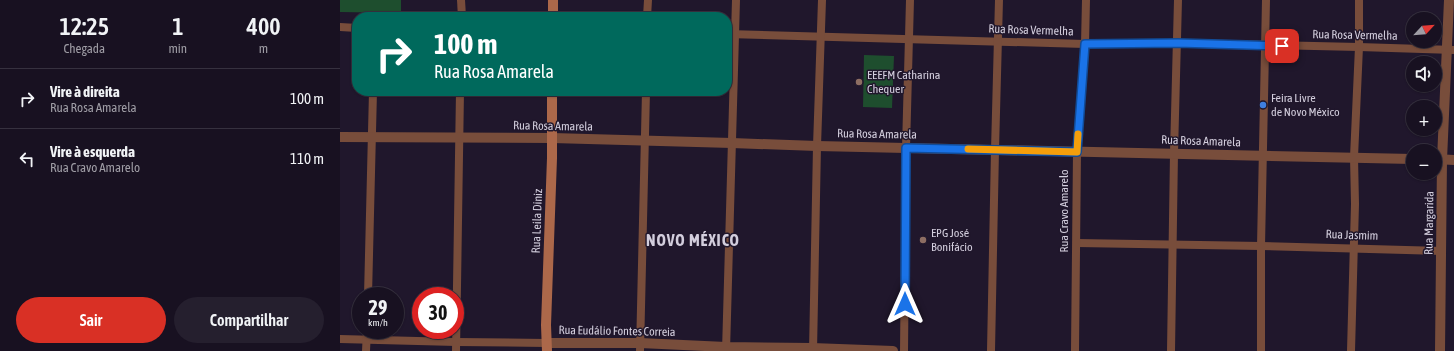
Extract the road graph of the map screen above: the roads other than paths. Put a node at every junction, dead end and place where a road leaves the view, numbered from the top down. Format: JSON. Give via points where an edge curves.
{"nodes":[{"id":1,"x":461,"y":0,"type":"edge"},
{"id":2,"x":553,"y":0,"type":"edge"},
{"id":3,"x":648,"y":0,"type":"edge"},
{"id":4,"x":736,"y":0,"type":"edge"},
{"id":5,"x":822,"y":0,"type":"edge"},
{"id":6,"x":910,"y":0,"type":"edge"},
{"id":7,"x":999,"y":0,"type":"edge"},
{"id":8,"x":1086,"y":0,"type":"edge"},
{"id":9,"x":1178,"y":0,"type":"edge"},
{"id":10,"x":1266,"y":0,"type":"edge"},
{"id":11,"x":1359,"y":0,"type":"edge"},
{"id":12,"x":1449,"y":0,"type":"edge"},
{"id":13,"x":462,"y":12,"type":"edge"},
{"id":14,"x":553,"y":12,"type":"edge"},
{"id":15,"x":647,"y":12,"type":"edge"},
{"id":16,"x":340,"y":27,"type":"edge"},
{"id":17,"x":732,"y":27,"type":"edge"},
{"id":18,"x":352,"y":28,"type":"edge"},
{"id":19,"x":732,"y":34,"type":"edge"},
{"id":20,"x":821,"y":36,"type":"junction"},
{"id":21,"x":909,"y":39,"type":"junction"},
{"id":22,"x":999,"y":41,"type":"junction"},
{"id":23,"x":1178,"y":43,"type":"junction"},
{"id":24,"x":1085,"y":44,"type":"junction"},
{"id":25,"x":1266,"y":46,"type":"junction"},
{"id":26,"x":1360,"y":47,"type":"junction"},
{"id":27,"x":1450,"y":50,"type":"edge"},
{"id":28,"x":373,"y":96,"type":"edge"},
{"id":29,"x":460,"y":96,"type":"edge"},
{"id":30,"x":552,"y":96,"type":"edge"},
{"id":31,"x":646,"y":96,"type":"edge"},
{"id":32,"x":732,"y":96,"type":"edge"},
{"id":33,"x":340,"y":137,"type":"edge"},
{"id":34,"x":371,"y":138,"type":"junction"},
{"id":35,"x":459,"y":138,"type":"junction"},
{"id":36,"x":552,"y":138,"type":"junction"},
{"id":37,"x":645,"y":140,"type":"junction"},
{"id":38,"x":732,"y":143,"type":"junction"},
{"id":39,"x":1441,"y":144,"type":"edge"},
{"id":40,"x":817,"y":146,"type":"junction"},
{"id":41,"x":906,"y":148,"type":"junction"},
{"id":42,"x":994,"y":150,"type":"junction"},
{"id":43,"x":1077,"y":152,"type":"junction"},
{"id":44,"x":1174,"y":153,"type":"junction"},
{"id":45,"x":1263,"y":156,"type":"junction"},
{"id":46,"x":1354,"y":157,"type":"junction"},
{"id":47,"x":1406,"y":159,"type":"edge"},
{"id":48,"x":1442,"y":160,"type":"edge"},
{"id":49,"x":1454,"y":160,"type":"edge"},
{"id":50,"x":1440,"y":180,"type":"edge"},
{"id":51,"x":1076,"y":243,"type":"junction"},
{"id":52,"x":1172,"y":245,"type":"junction"},
{"id":53,"x":1261,"y":246,"type":"junction"},
{"id":54,"x":1353,"y":248,"type":"junction"},
{"id":55,"x":1442,"y":251,"type":"junction"},
{"id":56,"x":368,"y":287,"type":"edge"},
{"id":57,"x":340,"y":339,"type":"edge"},
{"id":58,"x":352,"y":339,"type":"edge"},
{"id":59,"x":367,"y":339,"type":"joint"},
{"id":60,"x":456,"y":342,"type":"junction"},
{"id":61,"x":547,"y":347,"type":"edge"},
{"id":62,"x":640,"y":347,"type":"edge"},
{"id":63,"x":726,"y":349,"type":"edge"},
{"id":64,"x":812,"y":349,"type":"edge"},
{"id":65,"x":366,"y":351,"type":"edge"},
{"id":66,"x":456,"y":351,"type":"edge"},
{"id":67,"x":893,"y":351,"type":"edge"},
{"id":68,"x":904,"y":351,"type":"edge"},
{"id":69,"x":991,"y":351,"type":"edge"},
{"id":70,"x":1075,"y":351,"type":"edge"},
{"id":71,"x":1171,"y":351,"type":"edge"},
{"id":72,"x":1261,"y":351,"type":"edge"},
{"id":73,"x":1351,"y":351,"type":"edge"},
{"id":74,"x":1440,"y":351,"type":"edge"}],
"edges":[{"from":1,"to":13,"type":"street"},
{"from":2,"to":14,"type":"main road"},
{"from":3,"to":15,"type":"street"},
{"from":4,"to":17,"type":"street"},
{"from":5,"to":20,"type":"street"},
{"from":6,"to":21,"type":"street"},
{"from":7,"to":22,"type":"street"},
{"from":8,"to":24,"type":"street","name":"Rua Cravo Amarelo"},
{"from":9,"to":23,"type":"street"},
{"from":10,"to":25,"type":"street"},
{"from":11,"to":26,"type":"street"},
{"from":12,"to":27,"type":"street","name":"Rua Margarida"},
{"from":16,"to":18,"type":"street"},
{"from":19,"to":20,"type":"street","name":"Rua Rosa Vermelha"},
{"from":20,"to":21,"type":"street","name":"Rua Rosa Vermelha"},
{"from":20,"to":40,"type":"street"},
{"from":21,"to":22,"type":"street","name":"Rua Rosa Vermelha"},
{"from":21,"to":41,"type":"street"},
{"from":22,"to":24,"type":"street","name":"Rua Rosa Vermelha"},
{"from":22,"to":42,"type":"street"},
{"from":23,"to":24,"type":"street","name":"Rua Rosa Vermelha"},
{"from":23,"to":25,"type":"street","name":"Rua Rosa Vermelha"},
{"from":23,"to":44,"type":"street"},
{"from":24,"to":43,"type":"street","name":"Rua Cravo Amarelo"},
{"from":25,"to":26,"type":"street","name":"Rua Rosa Vermelha"},
{"from":25,"to":45,"type":"street"},
{"from":26,"to":27,"type":"street","name":"Rua Rosa Vermelha"},
{"from":26,"to":46,"type":"street"},
{"from":27,"to":39,"type":"street","name":"Rua Margarida"},
{"from":28,"to":34,"type":"street"},
{"from":29,"to":35,"type":"street"},
{"from":30,"to":36,"type":"main road","name":"Rua Leila Diniz"},
{"from":31,"to":37,"type":"street"},
{"from":32,"to":38,"type":"street"},
{"from":33,"to":34,"type":"street","name":"Rua Rosa Amarela"},
{"from":34,"to":35,"type":"street","name":"Rua Rosa Amarela"},
{"from":34,"to":56,"type":"street"},
{"from":35,"to":36,"type":"street","name":"Rua Rosa Amarela"},
{"from":35,"to":60,"type":"street"},
{"from":36,"to":37,"type":"street","name":"Rua Rosa Amarela"},
{"from":36,"to":61,"type":"main road","name":"Rua Leila Diniz"},
{"from":37,"to":38,"type":"street","name":"Rua Rosa Amarela"},
{"from":37,"to":62,"type":"street"},
{"from":38,"to":40,"type":"street","name":"Rua Rosa Amarela"},
{"from":38,"to":63,"type":"street"},
{"from":40,"to":41,"type":"street","name":"Rua Rosa Amarela"},
{"from":40,"to":64,"type":"street"},
{"from":41,"to":42,"type":"street","name":"Rua Rosa Amarela"},
{"from":41,"to":68,"type":"street"},
{"from":42,"to":43,"type":"street","name":"Rua Rosa Amarela"},
{"from":42,"to":69,"type":"street"},
{"from":43,"to":44,"type":"street","name":"Rua Rosa Amarela"},
{"from":43,"to":51,"type":"street","name":"Rua Cravo Amarelo"},
{"from":44,"to":45,"type":"street","name":"Rua Rosa Amarela"},
{"from":44,"to":52,"type":"street"},
{"from":45,"to":46,"type":"street","name":"Rua Rosa Amarela"},
{"from":45,"to":53,"type":"street"},
{"from":46,"to":47,"type":"street","name":"Rua Rosa Amarela"},
{"from":46,"to":54,"type":"street"},
{"from":48,"to":49,"type":"street"},
{"from":50,"to":55,"type":"street","name":"Rua Margarida"},
{"from":51,"to":52,"type":"street","name":"Rua Jasmim"},
{"from":51,"to":70,"type":"street","name":"Rua Cravo Amarelo"},
{"from":52,"to":53,"type":"street","name":"Rua Jasmim"},
{"from":52,"to":71,"type":"street"},
{"from":53,"to":54,"type":"street","name":"Rua Jasmim"},
{"from":53,"to":72,"type":"street"},
{"from":54,"to":55,"type":"street","name":"Rua Jasmim"},
{"from":54,"to":73,"type":"street"},
{"from":55,"to":74,"type":"street","name":"Rua Margarida"},
{"from":57,"to":58,"type":"street","name":"Rua Eudálio Fontes Correia"},
{"from":59,"to":60,"type":"street","name":"Rua Eudálio Fontes Correia"},
{"from":59,"to":65,"type":"street"},
{"from":60,"to":61,"type":"street","name":"Rua Eudálio Fontes Correia"},
{"from":60,"to":66,"type":"street"},
{"from":61,"to":62,"type":"street","name":"Rua Eudálio Fontes Correia"},
{"from":62,"to":63,"type":"street","name":"Rua Eudálio Fontes Correia"},
{"from":63,"to":64,"type":"street","name":"Rua Eudálio Fontes Correia"},
{"from":64,"to":67,"type":"street","name":"Rua Eudálio Fontes Correia"}]}
